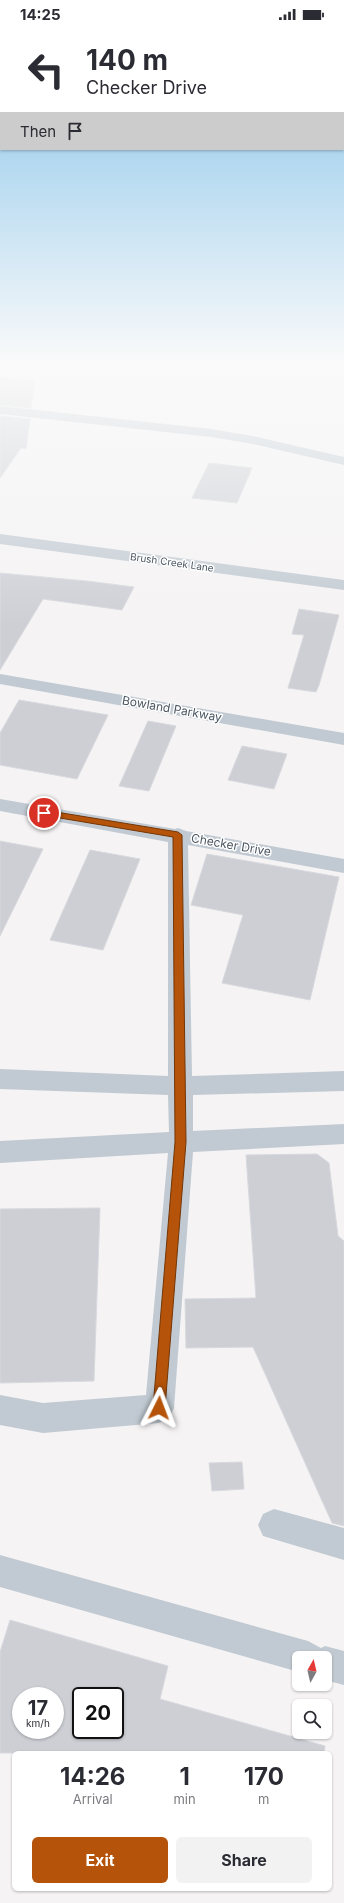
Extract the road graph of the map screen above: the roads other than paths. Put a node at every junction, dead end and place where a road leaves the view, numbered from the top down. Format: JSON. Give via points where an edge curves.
{"nodes":[{"id":1,"x":300,"y":452,"type":"edge"},
{"id":2,"x":344,"y":461,"type":"edge"},
{"id":3,"x":0,"y":539,"type":"edge"},
{"id":4,"x":344,"y":585,"type":"edge"},
{"id":5,"x":0,"y":679,"type":"edge"},
{"id":6,"x":344,"y":739,"type":"edge"},
{"id":7,"x":0,"y":805,"type":"edge"},
{"id":8,"x":178,"y":835,"type":"junction"},
{"id":9,"x":344,"y":866,"type":"edge"},
{"id":10,"x":0,"y":1079,"type":"edge"},
{"id":11,"x":344,"y":1081,"type":"edge"},
{"id":12,"x":181,"y":1086,"type":"junction"},
{"id":13,"x":344,"y":1134,"type":"edge"},
{"id":14,"x":180,"y":1142,"type":"junction"},
{"id":15,"x":0,"y":1152,"type":"edge"},
{"id":16,"x":0,"y":1410,"type":"edge"},
{"id":17,"x":274,"y":1525,"type":"dead end"},
{"id":18,"x":344,"y":1544,"type":"edge"},
{"id":19,"x":0,"y":1571,"type":"edge"},
{"id":20,"x":292,"y":1653,"type":"edge"},
{"id":21,"x":332,"y":1665,"type":"edge"},
{"id":22,"x":344,"y":1668,"type":"edge"}],
"edges":[{"from":1,"to":2,"type":"street"},
{"from":3,"to":4,"type":"street","name":"Brush Creek Lane"},
{"from":5,"to":6,"type":"street","name":"Bowland Parkway"},
{"from":7,"to":8,"type":"street","name":"Checker Drive"},
{"from":8,"to":9,"type":"street","name":"Checker Drive"},
{"from":8,"to":12,"type":"street"},
{"from":10,"to":12,"type":"street"},
{"from":11,"to":12,"type":"street"},
{"from":12,"to":14,"type":"street"},
{"from":13,"to":14,"type":"street"},
{"from":14,"to":15,"type":"street"},
{"from":14,"to":16,"type":"street","via":[[159,1408],[43,1418]]},
{"from":17,"to":18,"type":"street"},
{"from":19,"to":20,"type":"street"},
{"from":21,"to":22,"type":"street"}]}
